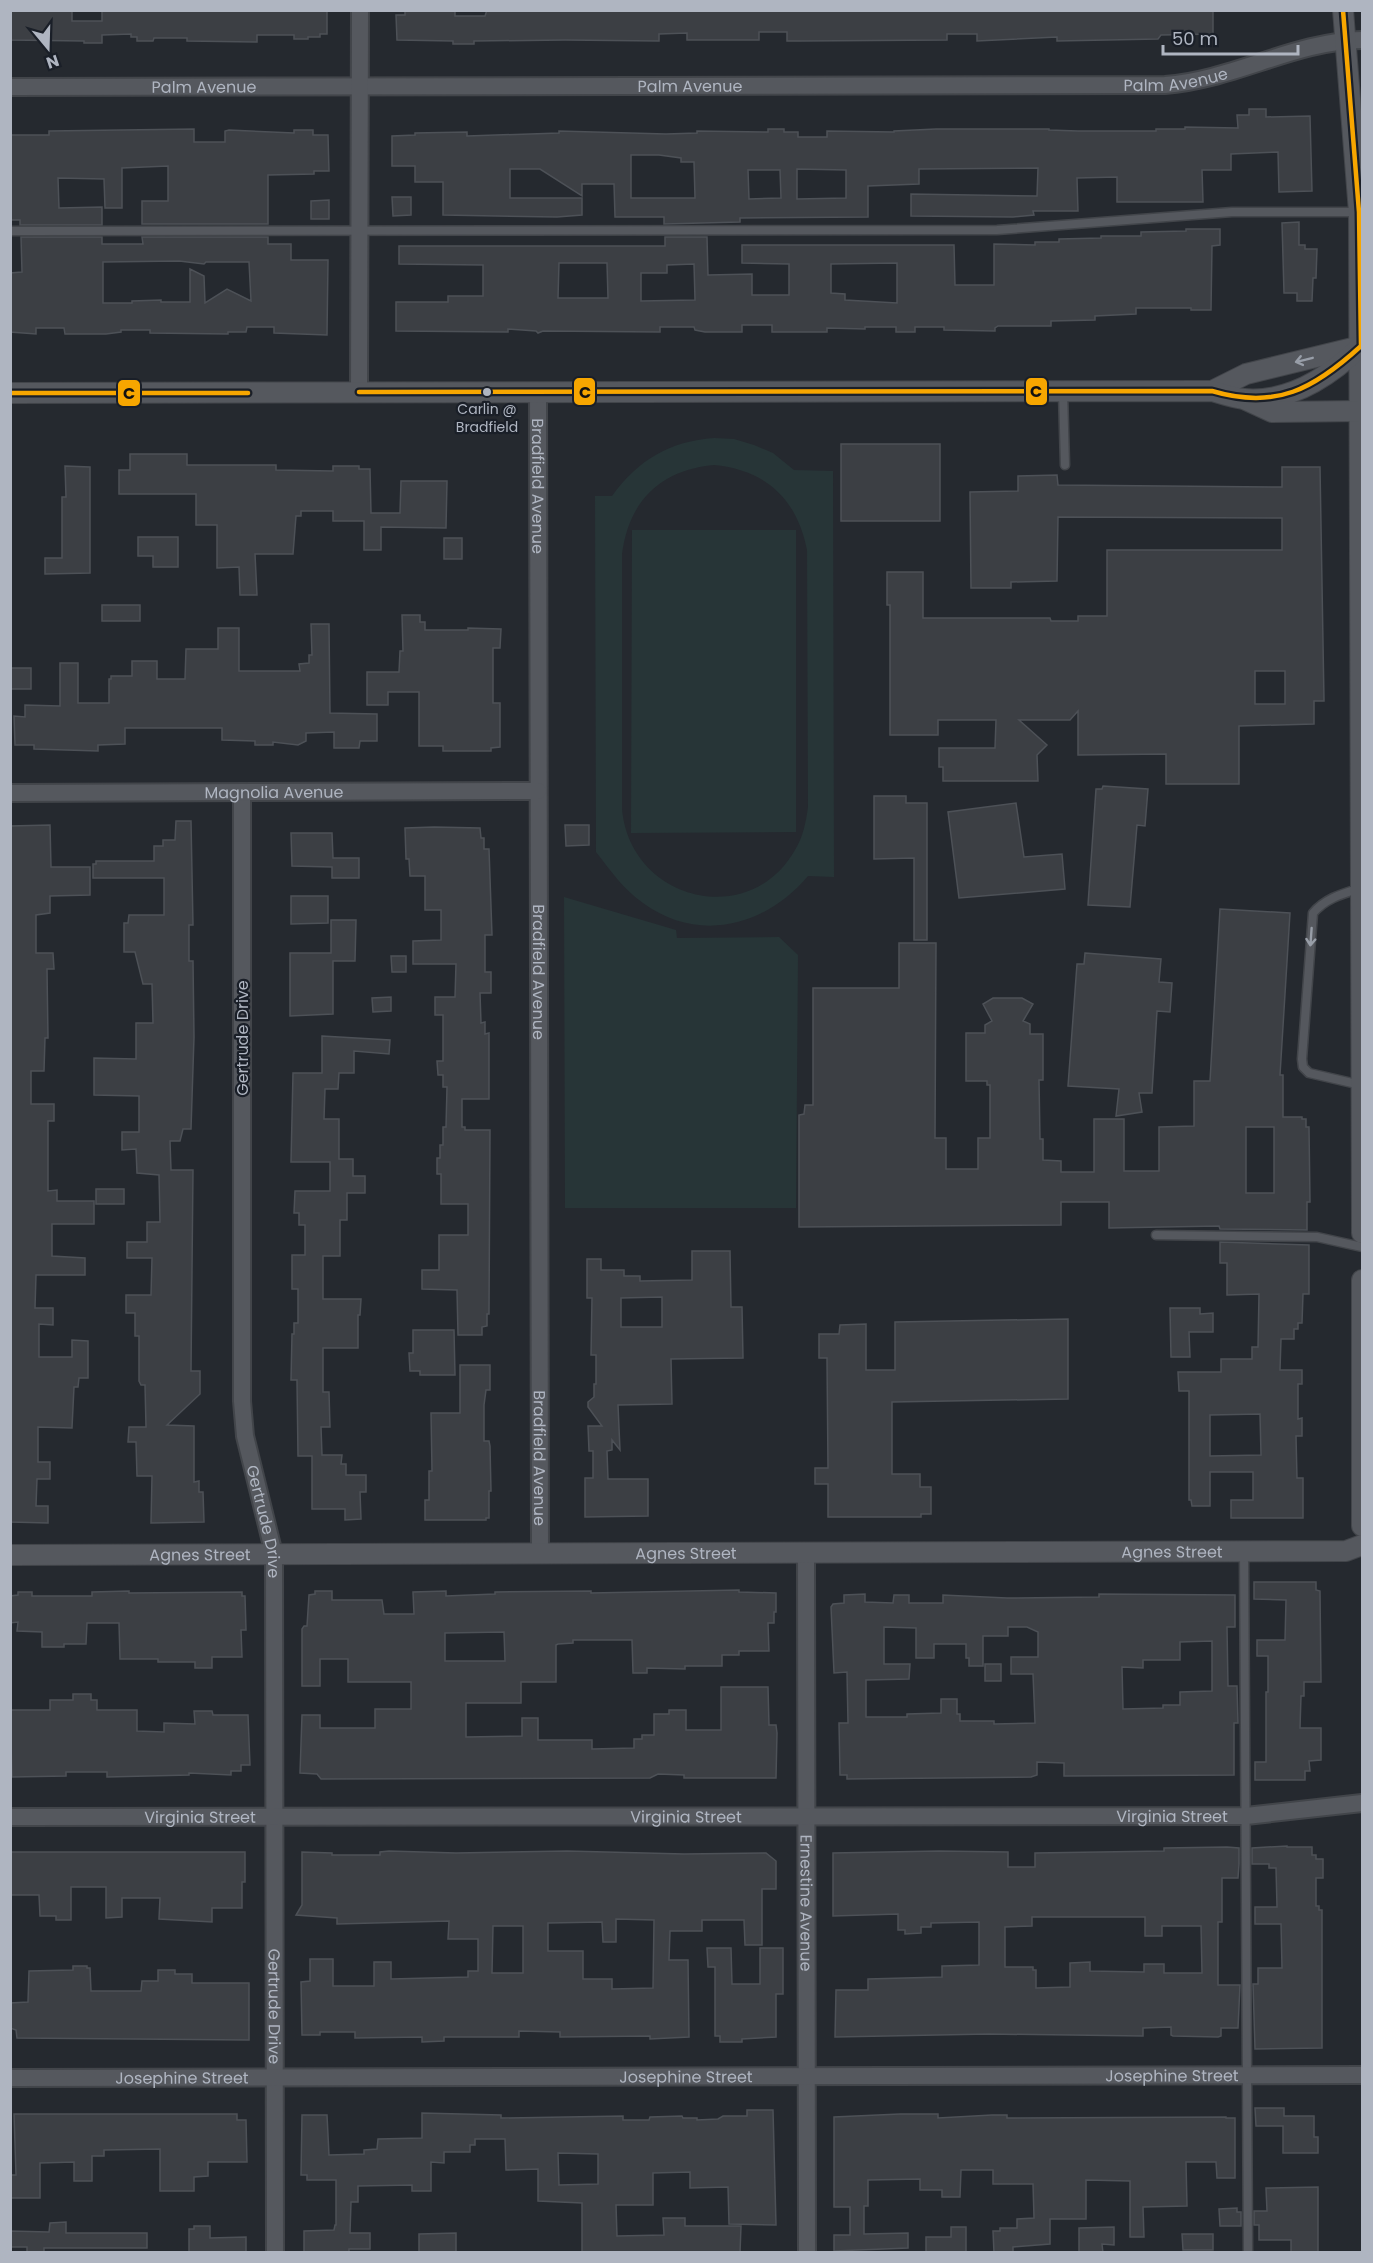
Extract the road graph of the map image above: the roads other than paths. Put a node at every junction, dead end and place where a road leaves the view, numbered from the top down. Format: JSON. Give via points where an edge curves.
{"nodes":[{"id":1,"x":360,"y":10,"type":"edge"},
{"id":2,"x":1343,"y":10,"type":"edge"},
{"id":3,"x":1354,"y":40,"type":"edge"},
{"id":4,"x":360,"y":86,"type":"junction"},
{"id":5,"x":10,"y":87,"type":"edge"},
{"id":6,"x":1359,"y":212,"type":"junction"},
{"id":7,"x":10,"y":231,"type":"edge"},
{"id":8,"x":359,"y":232,"type":"junction"},
{"id":9,"x":1361,"y":346,"type":"edge"},
{"id":10,"x":1063,"y":391,"type":"junction"},
{"id":11,"x":1212,"y":391,"type":"junction"},
{"id":12,"x":359,"y":392,"type":"junction"},
{"id":13,"x":537,"y":392,"type":"junction"},
{"id":14,"x":10,"y":393,"type":"edge"},
{"id":15,"x":1244,"y":399,"type":"junction"},
{"id":16,"x":1361,"y":411,"type":"junction"},
{"id":17,"x":1065,"y":465,"type":"dead end"},
{"id":18,"x":1362,"y":633,"type":"edge"},
{"id":19,"x":538,"y":791,"type":"junction"},
{"id":20,"x":242,"y":792,"type":"junction"},
{"id":21,"x":10,"y":793,"type":"edge"},
{"id":22,"x":1362,"y":888,"type":"edge"},
{"id":23,"x":1362,"y":929,"type":"edge"},
{"id":24,"x":1362,"y":1085,"type":"edge"},
{"id":25,"x":1362,"y":1233,"type":"edge"},
{"id":26,"x":1156,"y":1235,"type":"dead end"},
{"id":27,"x":1362,"y":1247,"type":"edge"},
{"id":28,"x":1362,"y":1280,"type":"edge"},
{"id":29,"x":1362,"y":1526,"type":"edge"},
{"id":30,"x":1362,"y":1545,"type":"edge"},
{"id":31,"x":1244,"y":1551,"type":"junction"},
{"id":32,"x":540,"y":1553,"type":"junction"},
{"id":33,"x":806,"y":1553,"type":"junction"},
{"id":34,"x":274,"y":1554,"type":"junction"},
{"id":35,"x":10,"y":1555,"type":"edge"},
{"id":36,"x":1362,"y":1803,"type":"edge"},
{"id":37,"x":806,"y":1815,"type":"junction"},
{"id":38,"x":1246,"y":1816,"type":"junction"},
{"id":39,"x":10,"y":1817,"type":"edge"},
{"id":40,"x":274,"y":1817,"type":"junction"},
{"id":41,"x":1362,"y":2075,"type":"edge"},
{"id":42,"x":807,"y":2076,"type":"junction"},
{"id":43,"x":1247,"y":2076,"type":"junction"},
{"id":44,"x":10,"y":2078,"type":"edge"},
{"id":45,"x":276,"y":2078,"type":"junction"},
{"id":46,"x":275,"y":2253,"type":"edge"},
{"id":47,"x":807,"y":2253,"type":"edge"},
{"id":48,"x":1248,"y":2253,"type":"edge"}],
"edges":[{"from":1,"to":4,"type":"street"},
{"from":2,"to":3,"type":"street"},
{"from":3,"to":4,"type":"street","name":"Palm Avenue","via":[[1166,85]]},
{"from":3,"to":6,"type":"street"},
{"from":4,"to":5,"type":"street","name":"Palm Avenue"},
{"from":4,"to":8,"type":"street"},
{"from":6,"to":8,"type":"lane","via":[[1232,212],[997,230]]},
{"from":6,"to":9,"type":"street"},
{"from":7,"to":8,"type":"lane"},
{"from":8,"to":12,"type":"street"},
{"from":9,"to":11,"type":"street","one_way":true,"via":[[1246,374]]},
{"from":9,"to":15,"type":"street","via":[[1339,367],[1304,388]]},
{"from":9,"to":16,"type":"street"},
{"from":10,"to":11,"type":"street"},
{"from":10,"to":13,"type":"street"},
{"from":10,"to":17,"type":"lane"},
{"from":11,"to":15,"type":"street"},
{"from":12,"to":13,"type":"street"},
{"from":12,"to":14,"type":"street"},
{"from":13,"to":19,"type":"street","name":"Bradfield Avenue"},
{"from":15,"to":16,"type":"street","via":[[1272,412]]},
{"from":16,"to":18,"type":"street"},
{"from":18,"to":22,"type":"street"},
{"from":19,"to":20,"type":"street","name":"Magnolia Avenue"},
{"from":19,"to":32,"type":"street","name":"Bradfield Avenue"},
{"from":20,"to":21,"type":"street","name":"Magnolia Avenue"},
{"from":20,"to":34,"type":"street","name":"Gertrude Drive","via":[[242,1401],[244,1436]]},
{"from":22,"to":23,"type":"street"},
{"from":22,"to":24,"type":"lane","one_way":true,"via":[[1330,898],[1313,914],[1302,1059],[1308,1073]]},
{"from":23,"to":24,"type":"street"},
{"from":24,"to":25,"type":"street"},
{"from":26,"to":27,"type":"lane","via":[[1317,1237]]},
{"from":28,"to":29,"type":"street"},
{"from":30,"to":31,"type":"street","name":"Agnes Street","via":[[1346,1551]]},
{"from":31,"to":33,"type":"street","name":"Agnes Street"},
{"from":31,"to":38,"type":"lane"},
{"from":32,"to":33,"type":"street","name":"Agnes Street"},
{"from":32,"to":34,"type":"street","name":"Agnes Street"},
{"from":33,"to":37,"type":"street","name":"Ernestine Avenue"},
{"from":34,"to":35,"type":"street","name":"Agnes Street"},
{"from":34,"to":40,"type":"street","name":"Gertrude Drive"},
{"from":36,"to":38,"type":"street","name":"Virginia Street"},
{"from":37,"to":38,"type":"street","name":"Virginia Street"},
{"from":37,"to":40,"type":"street","name":"Virginia Street"},
{"from":37,"to":42,"type":"street","name":"Ernestine Avenue"},
{"from":38,"to":43,"type":"lane"},
{"from":39,"to":40,"type":"street","name":"Virginia Street"},
{"from":40,"to":45,"type":"street","name":"Gertrude Drive"},
{"from":41,"to":43,"type":"street","name":"Josephine Street"},
{"from":42,"to":43,"type":"street","name":"Josephine Street"},
{"from":42,"to":45,"type":"street","name":"Josephine Street"},
{"from":42,"to":47,"type":"street","name":"Ernestine Avenue"},
{"from":43,"to":48,"type":"lane"},
{"from":44,"to":45,"type":"street","name":"Josephine Street"},
{"from":45,"to":46,"type":"street","name":"Gertrude Drive"}]}
